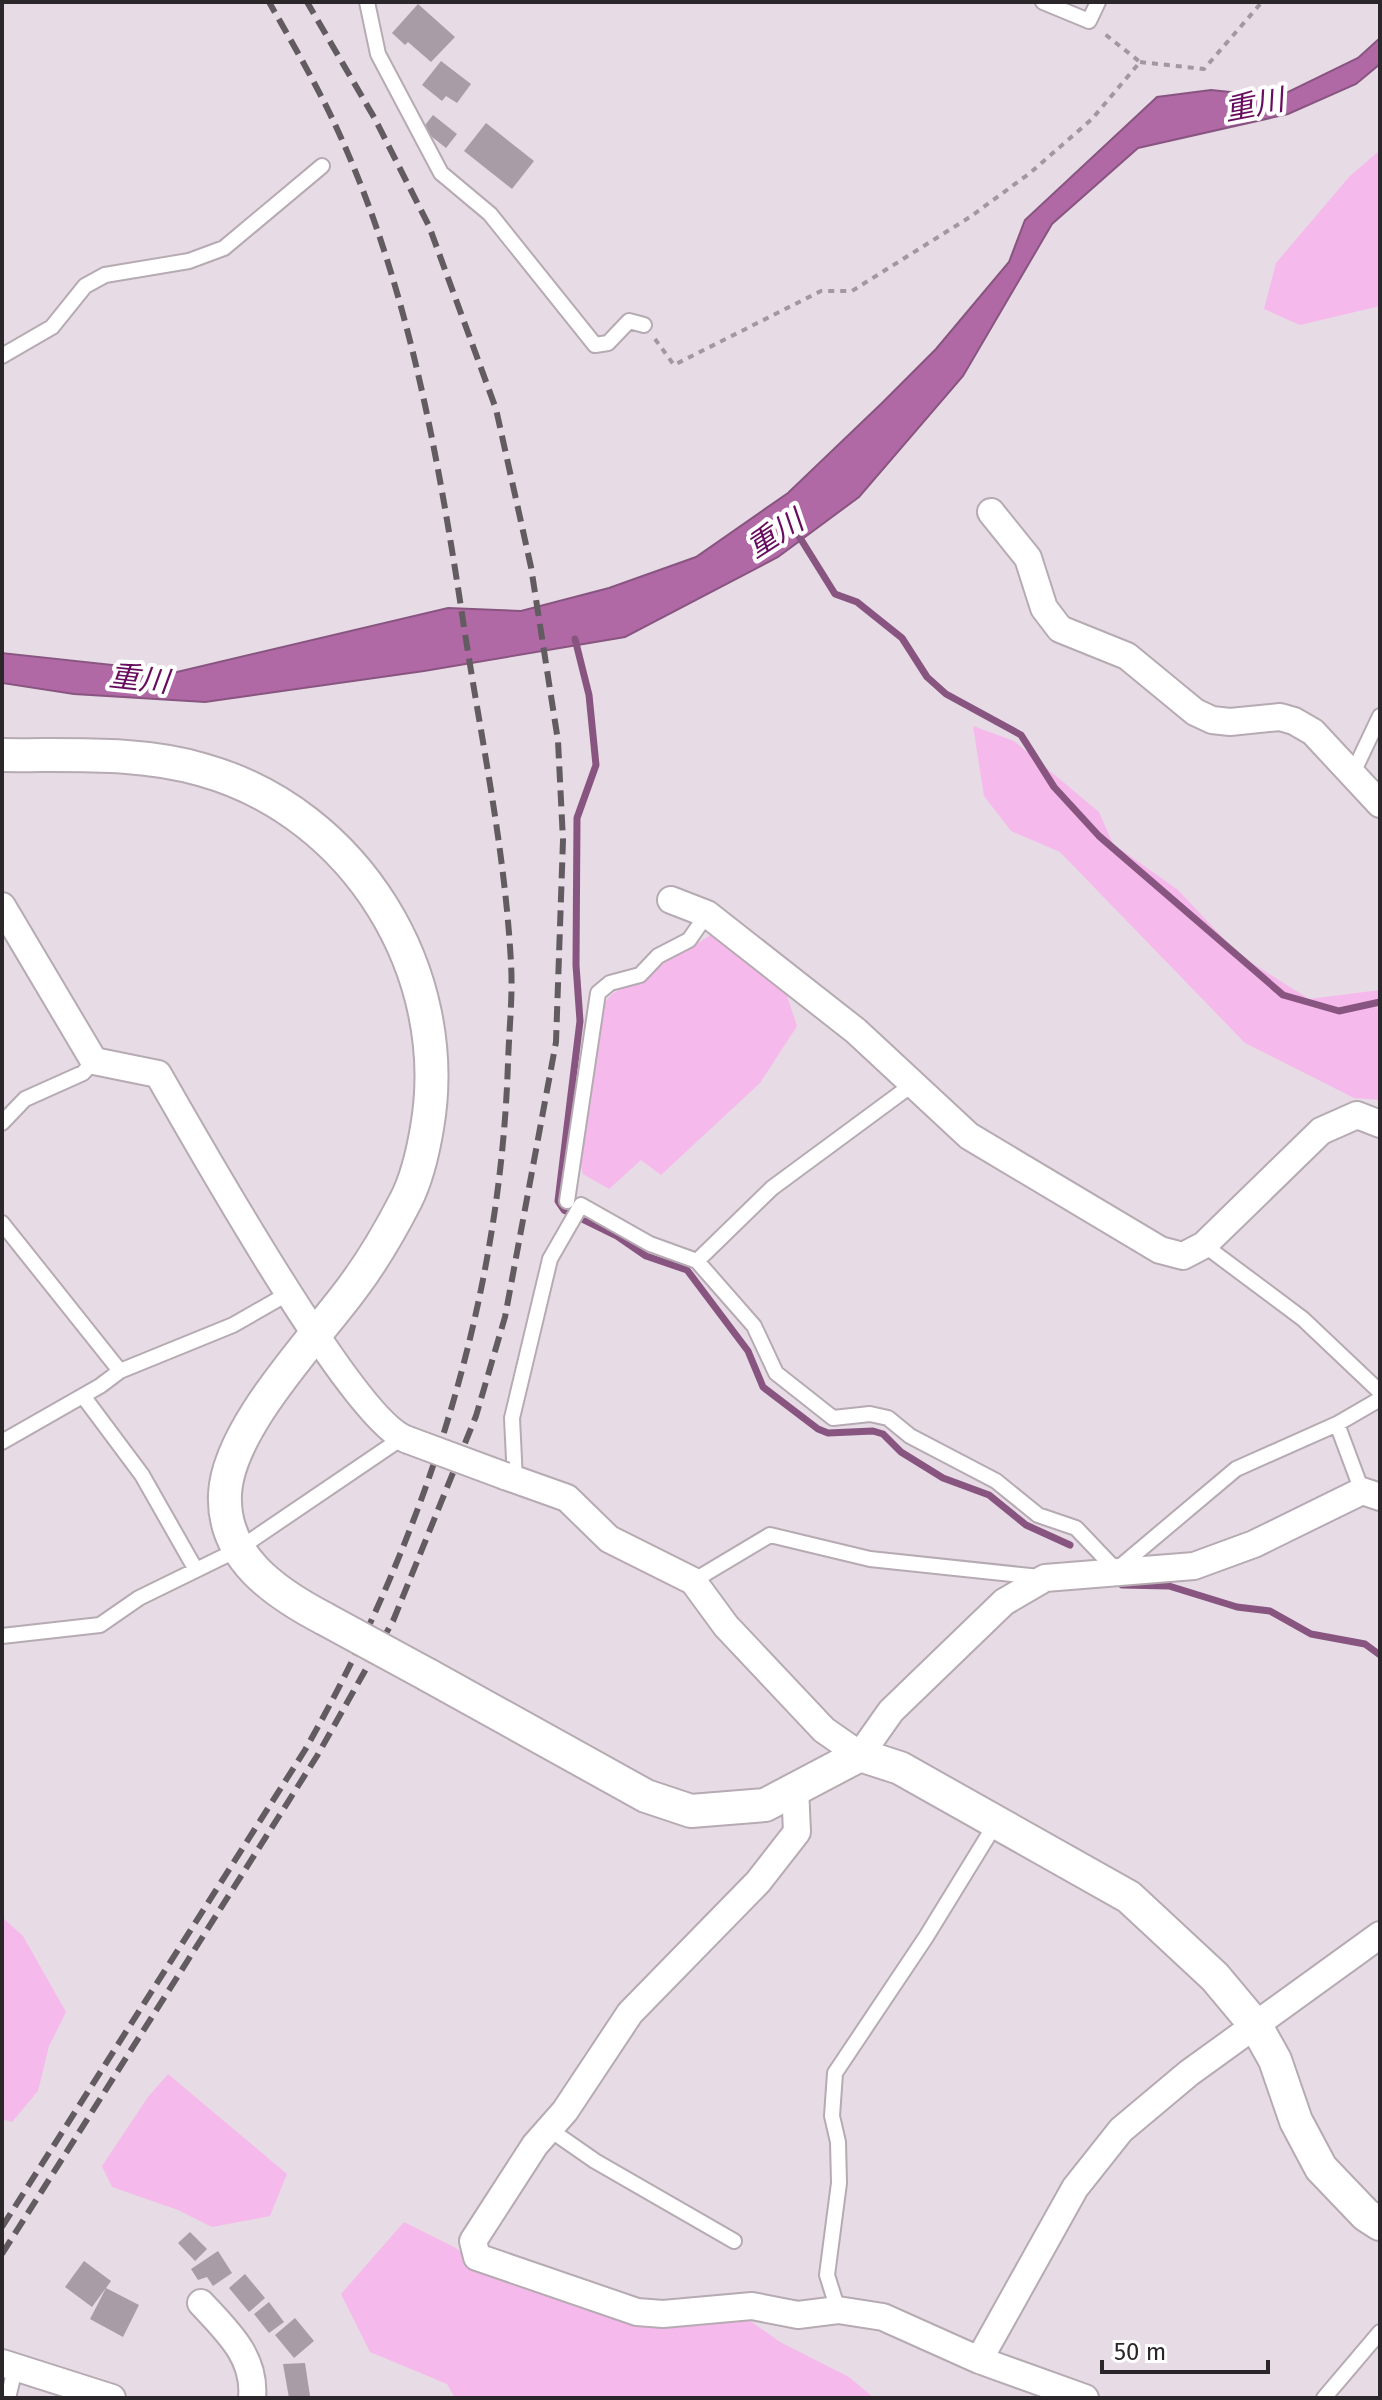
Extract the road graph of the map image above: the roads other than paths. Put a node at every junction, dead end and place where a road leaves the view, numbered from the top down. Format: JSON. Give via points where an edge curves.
{"nodes":[{"id":1,"x":367,"y":2,"type":"edge"},
{"id":2,"x":1043,"y":2,"type":"edge"},
{"id":3,"x":1098,"y":2,"type":"edge"},
{"id":4,"x":322,"y":166,"type":"dead end"},
{"id":5,"x":644,"y":325,"type":"road end"},
{"id":6,"x":2,"y":356,"type":"edge"},
{"id":7,"x":991,"y":512,"type":"dead end"},
{"id":8,"x":1380,"y":716,"type":"edge"},
{"id":9,"x":7,"y":761,"type":"edge"},
{"id":10,"x":1352,"y":775,"type":"junction"},
{"id":11,"x":1380,"y":804,"type":"edge"},
{"id":12,"x":671,"y":900,"type":"dead end"},
{"id":13,"x":2,"y":906,"type":"edge"},
{"id":14,"x":707,"y":914,"type":"junction"},
{"id":15,"x":94,"y":1061,"type":"junction"},
{"id":16,"x":913,"y":1084,"type":"junction"},
{"id":17,"x":2,"y":1123,"type":"edge"},
{"id":18,"x":1380,"y":1124,"type":"edge"},
{"id":19,"x":567,"y":1201,"type":"dead end"},
{"id":20,"x":2,"y":1223,"type":"edge"},
{"id":21,"x":1204,"y":1245,"type":"junction"},
{"id":22,"x":697,"y":1261,"type":"junction"},
{"id":23,"x":289,"y":1293,"type":"junction"},
{"id":24,"x":315,"y":1334,"type":"junction"},
{"id":25,"x":120,"y":1371,"type":"junction"},
{"id":26,"x":1380,"y":1392,"type":"edge"},
{"id":27,"x":83,"y":1396,"type":"junction"},
{"id":28,"x":1380,"y":1399,"type":"edge"},
{"id":29,"x":1337,"y":1424,"type":"junction"},
{"id":30,"x":405,"y":1439,"type":"junction"},
{"id":31,"x":2,"y":1442,"type":"edge"},
{"id":32,"x":510,"y":1478,"type":"junction"},
{"id":33,"x":1371,"y":1494,"type":"edge"},
{"id":34,"x":237,"y":1550,"type":"junction"},
{"id":35,"x":196,"y":1570,"type":"junction"},
{"id":36,"x":1116,"y":1570,"type":"junction"},
{"id":37,"x":1045,"y":1578,"type":"junction"},
{"id":38,"x":693,"y":1581,"type":"junction"},
{"id":39,"x":2,"y":1636,"type":"edge"},
{"id":40,"x":860,"y":1755,"type":"junction"},
{"id":41,"x":795,"y":1787,"type":"junction"},
{"id":42,"x":996,"y":1823,"type":"junction"},
{"id":43,"x":1380,"y":1935,"type":"edge"},
{"id":44,"x":1256,"y":2026,"type":"junction"},
{"id":45,"x":549,"y":2129,"type":"junction"},
{"id":46,"x":1380,"y":2224,"type":"edge"},
{"id":47,"x":734,"y":2241,"type":"dead end"},
{"id":48,"x":201,"y":2303,"type":"dead end"},
{"id":49,"x":838,"y":2310,"type":"junction"},
{"id":50,"x":1380,"y":2332,"type":"edge"},
{"id":51,"x":979,"y":2360,"type":"junction"},
{"id":52,"x":9,"y":2364,"type":"edge"},
{"id":53,"x":8,"y":2398,"type":"edge"},
{"id":54,"x":112,"y":2398,"type":"edge"},
{"id":55,"x":252,"y":2398,"type":"edge"},
{"id":56,"x":1085,"y":2398,"type":"edge"},
{"id":57,"x":1324,"y":2398,"type":"edge"}],
"edges":[{"from":1,"to":5,"type":"lane","via":[[378,54],[441,173],[490,214],[595,345],[608,343],[629,321]]},
{"from":2,"to":3,"type":"lane","via":[[1089,21]]},
{"from":4,"to":6,"type":"lane","via":[[224,248],[189,261],[105,275],[85,286],[52,327]]},
{"from":7,"to":10,"type":"street","via":[[1028,558],[1044,608],[1060,629],[1127,656],[1212,720],[1294,721],[1313,732]]},
{"from":8,"to":10,"type":"lane"},
{"from":9,"to":24,"type":"street","via":[[128,757],[171,762],[241,784],[312,827],[349,859],[390,917],[420,989],[433,1063],[423,1152],[408,1196],[381,1246]]},
{"from":10,"to":11,"type":"street"},
{"from":12,"to":14,"type":"street"},
{"from":13,"to":15,"type":"street"},
{"from":14,"to":16,"type":"street","via":[[856,1031]]},
{"from":14,"to":19,"type":"lane","via":[[689,940],[658,956],[640,975],[610,983],[598,993]]},
{"from":15,"to":17,"type":"lane","via":[[83,1073],[25,1099]]},
{"from":15,"to":23,"type":"street","via":[[158,1074]]},
{"from":16,"to":21,"type":"street","via":[[969,1136],[1160,1250],[1183,1256]]},
{"from":16,"to":22,"type":"lane","via":[[772,1188]]},
{"from":18,"to":21,"type":"street","via":[[1357,1115],[1321,1131]]},
{"from":20,"to":25,"type":"lane"},
{"from":21,"to":26,"type":"lane","via":[[1303,1319]]},
{"from":22,"to":32,"type":"lane","via":[[650,1244],[581,1205],[550,1259],[512,1418]]},
{"from":22,"to":36,"type":"lane","via":[[754,1326],[776,1373],[833,1418],[888,1418],[910,1436],[996,1481],[1038,1515],[1076,1528]]},
{"from":23,"to":24,"type":"street"},
{"from":23,"to":25,"type":"lane","via":[[233,1325]]},
{"from":24,"to":30,"type":"street","via":[[376,1415]]},
{"from":24,"to":34,"type":"street","via":[[257,1415],[229,1469],[226,1515]]},
{"from":25,"to":27,"type":"lane"},
{"from":27,"to":31,"type":"lane"},
{"from":27,"to":35,"type":"lane","via":[[142,1475]]},
{"from":28,"to":29,"type":"lane"},
{"from":29,"to":33,"type":"lane"},
{"from":29,"to":36,"type":"lane","via":[[1236,1469]]},
{"from":30,"to":32,"type":"street","bridge":true},
{"from":30,"to":34,"type":"lane"},
{"from":32,"to":38,"type":"street","via":[[567,1498],[609,1539]]},
{"from":33,"to":36,"type":"street","via":[[1194,1566]]},
{"from":34,"to":35,"type":"lane"},
{"from":34,"to":41,"type":"street","bridge":true,"via":[[283,1595],[646,1796],[691,1811],[765,1805]]},
{"from":35,"to":39,"type":"lane","via":[[139,1598],[100,1625]]},
{"from":36,"to":37,"type":"street"},
{"from":37,"to":38,"type":"lane","via":[[870,1559],[770,1535]]},
{"from":37,"to":40,"type":"street","via":[[1004,1602],[891,1711]]},
{"from":38,"to":40,"type":"street","via":[[726,1626],[824,1730]]},
{"from":40,"to":41,"type":"street"},
{"from":40,"to":42,"type":"street","via":[[900,1768]]},
{"from":41,"to":45,"type":"street","via":[[797,1832],[758,1882],[630,2013]]},
{"from":42,"to":44,"type":"street","via":[[1129,1897],[1215,1977]]},
{"from":42,"to":49,"type":"lane","via":[[835,2073],[832,2116],[839,2183],[827,2275]]},
{"from":43,"to":44,"type":"street"},
{"from":44,"to":46,"type":"street","via":[[1321,2168]]},
{"from":44,"to":51,"type":"street","via":[[1121,2130],[1075,2188]]},
{"from":45,"to":47,"type":"lane"},
{"from":45,"to":49,"type":"street","via":[[473,2241],[477,2257],[637,2312],[752,2306],[798,2315]]},
{"from":48,"to":55,"type":"street","via":[[235,2340],[251,2370]]},
{"from":49,"to":51,"type":"street","via":[[883,2317]]},
{"from":50,"to":57,"type":"lane"},
{"from":51,"to":56,"type":"street"},
{"from":52,"to":53,"type":"lane"},
{"from":52,"to":54,"type":"street"}]}
